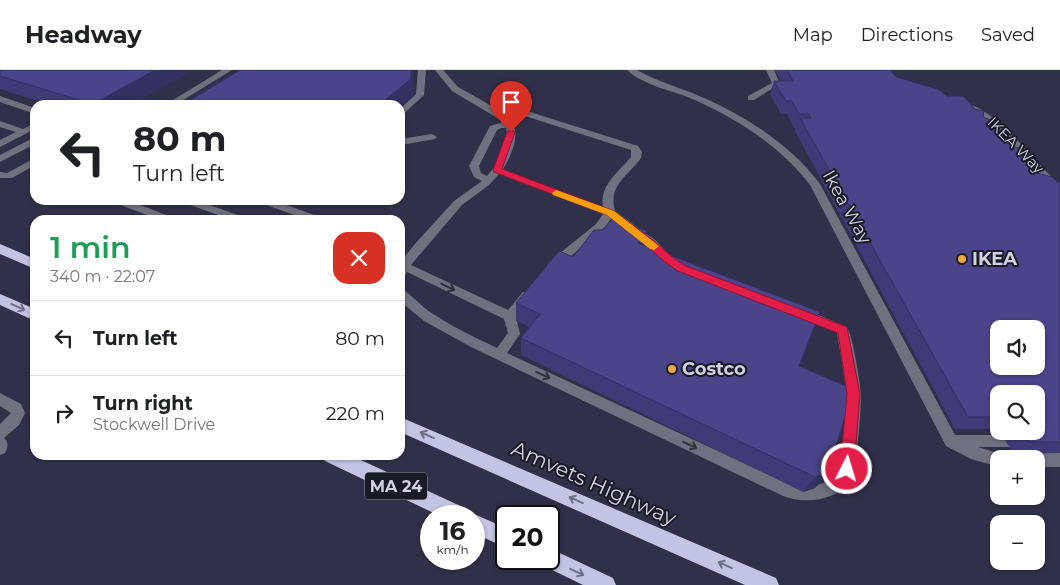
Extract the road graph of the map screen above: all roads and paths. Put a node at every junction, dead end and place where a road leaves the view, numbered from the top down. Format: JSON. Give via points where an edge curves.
{"nodes":[{"id":1,"x":228,"y":70,"type":"edge"},
{"id":2,"x":422,"y":70,"type":"edge"},
{"id":3,"x":631,"y":70,"type":"edge"},
{"id":4,"x":770,"y":70,"type":"edge"},
{"id":5,"x":444,"y":72,"type":"edge"},
{"id":6,"x":751,"y":98,"type":"dead end"},
{"id":7,"x":0,"y":99,"type":"edge"},
{"id":8,"x":178,"y":100,"type":"edge"},
{"id":9,"x":957,"y":103,"type":"edge"},
{"id":10,"x":30,"y":109,"type":"edge"},
{"id":11,"x":405,"y":110,"type":"edge"},
{"id":12,"x":499,"y":113,"type":"junction"},
{"id":13,"x":0,"y":124,"type":"edge"},
{"id":14,"x":511,"y":125,"type":"junction"},
{"id":15,"x":30,"y":128,"type":"edge"},
{"id":16,"x":23,"y":132,"type":"junction"},
{"id":17,"x":432,"y":138,"type":"dead end"},
{"id":18,"x":405,"y":140,"type":"edge"},
{"id":19,"x":410,"y":141,"type":"junction"},
{"id":20,"x":30,"y":143,"type":"edge"},
{"id":21,"x":0,"y":144,"type":"edge"},
{"id":22,"x":405,"y":146,"type":"edge"},
{"id":23,"x":0,"y":159,"type":"edge"},
{"id":24,"x":30,"y":164,"type":"edge"},
{"id":25,"x":497,"y":170,"type":"junction"},
{"id":26,"x":0,"y":175,"type":"edge"},
{"id":27,"x":488,"y":181,"type":"junction"},
{"id":28,"x":1060,"y":192,"type":"edge"},
{"id":29,"x":130,"y":205,"type":"edge"},
{"id":30,"x":197,"y":205,"type":"edge"},
{"id":31,"x":276,"y":205,"type":"edge"},
{"id":32,"x":610,"y":213,"type":"junction"},
{"id":33,"x":157,"y":215,"type":"edge"},
{"id":34,"x":219,"y":215,"type":"edge"},
{"id":35,"x":305,"y":215,"type":"edge"},
{"id":36,"x":0,"y":249,"type":"edge"},
{"id":37,"x":30,"y":262,"type":"edge"},
{"id":38,"x":405,"y":266,"type":"edge"},
{"id":39,"x":682,"y":268,"type":"edge"},
{"id":40,"x":405,"y":271,"type":"edge"},
{"id":41,"x":0,"y":298,"type":"edge"},
{"id":42,"x":405,"y":300,"type":"edge"},
{"id":43,"x":789,"y":308,"type":"edge"},
{"id":44,"x":30,"y":313,"type":"edge"},
{"id":45,"x":510,"y":316,"type":"junction"},
{"id":46,"x":499,"y":354,"type":"junction"},
{"id":47,"x":0,"y":399,"type":"edge"},
{"id":48,"x":405,"y":426,"type":"edge"},
{"id":49,"x":0,"y":433,"type":"edge"},
{"id":50,"x":1033,"y":440,"type":"edge"},
{"id":51,"x":951,"y":441,"type":"junction"},
{"id":52,"x":0,"y":443,"type":"edge"},
{"id":53,"x":0,"y":448,"type":"edge"},
{"id":54,"x":990,"y":458,"type":"edge"},
{"id":55,"x":342,"y":460,"type":"edge"},
{"id":56,"x":1045,"y":460,"type":"edge"},
{"id":57,"x":1060,"y":460,"type":"edge"},
{"id":58,"x":437,"y":505,"type":"edge"},
{"id":59,"x":560,"y":563,"type":"edge"},
{"id":60,"x":606,"y":585,"type":"edge"},
{"id":61,"x":769,"y":585,"type":"edge"}],
"edges":[{"from":1,"to":8,"type":"street"},
{"from":2,"to":11,"type":"street","via":[[421,93]]},
{"from":3,"to":51,"type":"street","name":"Ikea Way","via":[[712,105],[797,162],[815,184],[891,317]]},
{"from":4,"to":6,"type":"street","via":[[776,84]]},
{"from":5,"to":12,"type":"street","via":[[451,86],[460,93]]},
{"from":7,"to":10,"type":"street"},
{"from":9,"to":28,"type":"street","name":"IKEA Way","via":[[990,118]]},
{"from":12,"to":14,"type":"street"},
{"from":12,"to":32,"type":"street","via":[[527,114],[635,148],[636,158],[608,192],[606,202]]},
{"from":13,"to":16,"type":"street"},
{"from":14,"to":25,"type":"street","via":[[510,140]]},
{"from":14,"to":27,"type":"street","via":[[492,128],[474,166],[476,174]]},
{"from":15,"to":16,"type":"street"},
{"from":16,"to":21,"type":"street"},
{"from":17,"to":19,"type":"street"},
{"from":18,"to":19,"type":"street"},
{"from":19,"to":22,"type":"street"},
{"from":20,"to":23,"type":"street"},
{"from":24,"to":26,"type":"street","via":[[9,176]]},
{"from":25,"to":27,"type":"street"},
{"from":25,"to":32,"type":"street"},
{"from":27,"to":38,"type":"street","via":[[458,203]]},
{"from":29,"to":33,"type":"street"},
{"from":30,"to":34,"type":"street"},
{"from":31,"to":35,"type":"street"},
{"from":32,"to":39,"type":"street"},
{"from":32,"to":45,"type":"street","via":[[600,226],[559,258]]},
{"from":36,"to":37,"type":"highway"},
{"from":40,"to":45,"type":"street","one_way":true},
{"from":41,"to":44,"type":"highway","one_way":true},
{"from":42,"to":46,"type":"street"},
{"from":46,"to":43,"type":"street","one_way":true,"via":[[788,491],[810,493],[832,489],[847,469],[854,394],[843,330]]},
{"from":45,"to":46,"type":"street","via":[[514,334]]},
{"from":47,"to":49,"type":"street","via":[[18,412],[14,421]]},
{"from":61,"to":48,"type":"highway","name":"Amvets Highway","one_way":true},
{"from":50,"to":51,"type":"street"},
{"from":51,"to":54,"type":"street"},
{"from":52,"to":53,"type":"street"},
{"from":55,"to":58,"type":"highway","number":"MA 24"},
{"from":56,"to":57,"type":"street"},
{"from":59,"to":60,"type":"highway","one_way":true}]}
